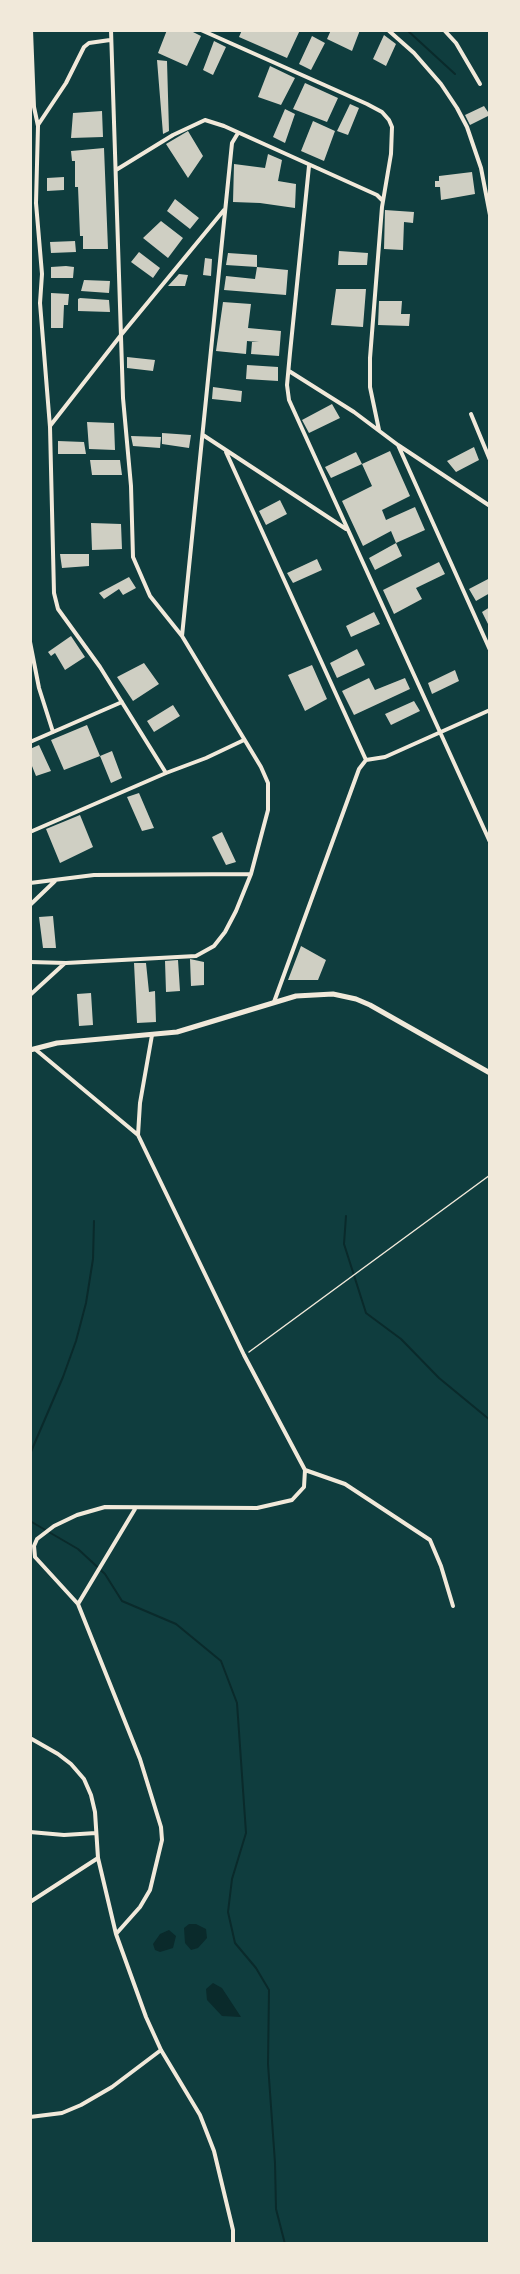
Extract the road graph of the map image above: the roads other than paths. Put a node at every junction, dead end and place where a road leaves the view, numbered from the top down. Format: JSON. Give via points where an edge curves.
{"nodes":[{"id":1,"x":31,"y":30,"type":"edge"},
{"id":2,"x":111,"y":30,"type":"edge"},
{"id":3,"x":201,"y":30,"type":"edge"},
{"id":4,"x":388,"y":30,"type":"edge"},
{"id":5,"x":444,"y":30,"type":"edge"},
{"id":6,"x":110,"y":40,"type":"junction"},
{"id":7,"x":480,"y":84,"type":"dead end"},
{"id":8,"x":38,"y":126,"type":"junction"},
{"id":9,"x":238,"y":133,"type":"junction"},
{"id":10,"x":309,"y":166,"type":"junction"},
{"id":11,"x":116,"y":171,"type":"junction"},
{"id":12,"x":382,"y":200,"type":"junction"},
{"id":13,"x":226,"y":208,"type":"junction"},
{"id":14,"x":490,"y":215,"type":"edge"},
{"id":15,"x":121,"y":335,"type":"junction"},
{"id":16,"x":289,"y":371,"type":"junction"},
{"id":17,"x":471,"y":414,"type":"dead end"},
{"id":18,"x":50,"y":427,"type":"junction"},
{"id":19,"x":379,"y":430,"type":"junction"},
{"id":20,"x":203,"y":435,"type":"junction"},
{"id":21,"x":398,"y":445,"type":"junction"},
{"id":22,"x":226,"y":452,"type":"junction"},
{"id":23,"x":490,"y":460,"type":"edge"},
{"id":24,"x":490,"y":506,"type":"edge"},
{"id":25,"x":347,"y":530,"type":"junction"},
{"id":26,"x":182,"y":636,"type":"junction"},
{"id":27,"x":30,"y":642,"type":"edge"},
{"id":28,"x":490,"y":650,"type":"edge"},
{"id":29,"x":122,"y":702,"type":"junction"},
{"id":30,"x":490,"y":710,"type":"edge"},
{"id":31,"x":54,"y":732,"type":"junction"},
{"id":32,"x":440,"y":734,"type":"junction"},
{"id":33,"x":244,"y":740,"type":"junction"},
{"id":34,"x":30,"y":742,"type":"edge"},
{"id":35,"x":366,"y":760,"type":"junction"},
{"id":36,"x":166,"y":772,"type":"junction"},
{"id":37,"x":30,"y":832,"type":"edge"},
{"id":38,"x":490,"y":842,"type":"edge"},
{"id":39,"x":251,"y":874,"type":"junction"},
{"id":40,"x":55,"y":880,"type":"junction"},
{"id":41,"x":30,"y":883,"type":"edge"},
{"id":42,"x":30,"y":905,"type":"edge"},
{"id":43,"x":30,"y":962,"type":"edge"},
{"id":44,"x":66,"y":963,"type":"junction"},
{"id":45,"x":30,"y":995,"type":"edge"},
{"id":46,"x":274,"y":1002,"type":"junction"},
{"id":47,"x":152,"y":1035,"type":"junction"},
{"id":48,"x":32,"y":1050,"type":"edge"},
{"id":49,"x":490,"y":1073,"type":"edge"},
{"id":50,"x":138,"y":1135,"type":"junction"},
{"id":51,"x":305,"y":1470,"type":"junction"},
{"id":52,"x":135,"y":1509,"type":"junction"},
{"id":53,"x":78,"y":1604,"type":"junction"},
{"id":54,"x":453,"y":1606,"type":"dead end"},
{"id":55,"x":30,"y":1738,"type":"edge"},
{"id":56,"x":30,"y":1832,"type":"edge"},
{"id":57,"x":96,"y":1833,"type":"junction"},
{"id":58,"x":98,"y":1858,"type":"junction"},
{"id":59,"x":30,"y":1902,"type":"edge"},
{"id":60,"x":116,"y":1934,"type":"junction"},
{"id":61,"x":161,"y":2050,"type":"junction"},
{"id":62,"x":30,"y":2117,"type":"edge"},
{"id":63,"x":233,"y":2244,"type":"edge"}],
"edges":[{"from":1,"to":8,"type":"street"},
{"from":2,"to":6,"type":"street"},
{"from":3,"to":12,"type":"street","via":[[382,112],[392,127]]},
{"from":4,"to":14,"type":"street","via":[[414,53],[458,108],[481,168]]},
{"from":5,"to":7,"type":"street"},
{"from":6,"to":8,"type":"street","via":[[89,43],[79,53],[66,83]]},
{"from":6,"to":11,"type":"street"},
{"from":8,"to":18,"type":"street","via":[[36,203]]},
{"from":9,"to":10,"type":"street"},
{"from":9,"to":11,"type":"street","via":[[204,120]]},
{"from":9,"to":13,"type":"street","via":[[232,143]]},
{"from":10,"to":12,"type":"street"},
{"from":10,"to":16,"type":"street"},
{"from":11,"to":15,"type":"street"},
{"from":12,"to":19,"type":"street","via":[[370,358],[370,387]]},
{"from":13,"to":15,"type":"street"},
{"from":13,"to":20,"type":"street"},
{"from":15,"to":18,"type":"street"},
{"from":15,"to":26,"type":"street","via":[[133,557],[150,596]]},
{"from":16,"to":19,"type":"street"},
{"from":16,"to":25,"type":"street","via":[[289,400]]},
{"from":17,"to":23,"type":"street"},
{"from":18,"to":29,"type":"street","via":[[54,593],[58,609]]},
{"from":19,"to":21,"type":"street"},
{"from":20,"to":22,"type":"street"},
{"from":20,"to":26,"type":"street"},
{"from":21,"to":24,"type":"street"},
{"from":21,"to":28,"type":"street"},
{"from":22,"to":25,"type":"street"},
{"from":22,"to":35,"type":"street"},
{"from":25,"to":32,"type":"street"},
{"from":26,"to":33,"type":"street"},
{"from":27,"to":31,"type":"street"},
{"from":29,"to":31,"type":"street"},
{"from":29,"to":36,"type":"street"},
{"from":30,"to":32,"type":"street"},
{"from":31,"to":34,"type":"street"},
{"from":32,"to":35,"type":"street","via":[[385,757]]},
{"from":32,"to":38,"type":"street"},
{"from":33,"to":36,"type":"street"},
{"from":33,"to":39,"type":"street","via":[[268,783],[268,810]]},
{"from":35,"to":46,"type":"street","via":[[350,789]]},
{"from":36,"to":37,"type":"street"},
{"from":39,"to":40,"type":"street","via":[[94,875]]},
{"from":39,"to":44,"type":"street","via":[[225,932],[214,946],[196,956]]},
{"from":40,"to":41,"type":"street"},
{"from":40,"to":42,"type":"street"},
{"from":43,"to":44,"type":"street"},
{"from":44,"to":45,"type":"street"},
{"from":46,"to":47,"type":"main road","via":[[177,1032]]},
{"from":46,"to":49,"type":"main road","via":[[333,994],[356,999]]},
{"from":47,"to":48,"type":"main road","via":[[57,1043]]},
{"from":47,"to":50,"type":"street"},
{"from":48,"to":50,"type":"street"},
{"from":50,"to":51,"type":"street","via":[[244,1355]]},
{"from":51,"to":52,"type":"street","via":[[304,1487],[292,1500],[256,1508]]},
{"from":51,"to":54,"type":"street","via":[[345,1484],[430,1540]]},
{"from":52,"to":53,"type":"street"},
{"from":52,"to":53,"type":"street","via":[[105,1507],[76,1515],[37,1539],[36,1557]]},
{"from":53,"to":60,"type":"street","via":[[140,1759],[161,1827],[162,1840],[150,1890]]},
{"from":55,"to":57,"type":"street","via":[[58,1754],[84,1779],[91,1795]]},
{"from":56,"to":57,"type":"street"},
{"from":57,"to":58,"type":"street"},
{"from":58,"to":59,"type":"street"},
{"from":58,"to":60,"type":"street"},
{"from":60,"to":61,"type":"street"},
{"from":61,"to":62,"type":"street","via":[[81,2105],[62,2113]]},
{"from":61,"to":63,"type":"street","via":[[200,2115],[214,2151]]}]}
